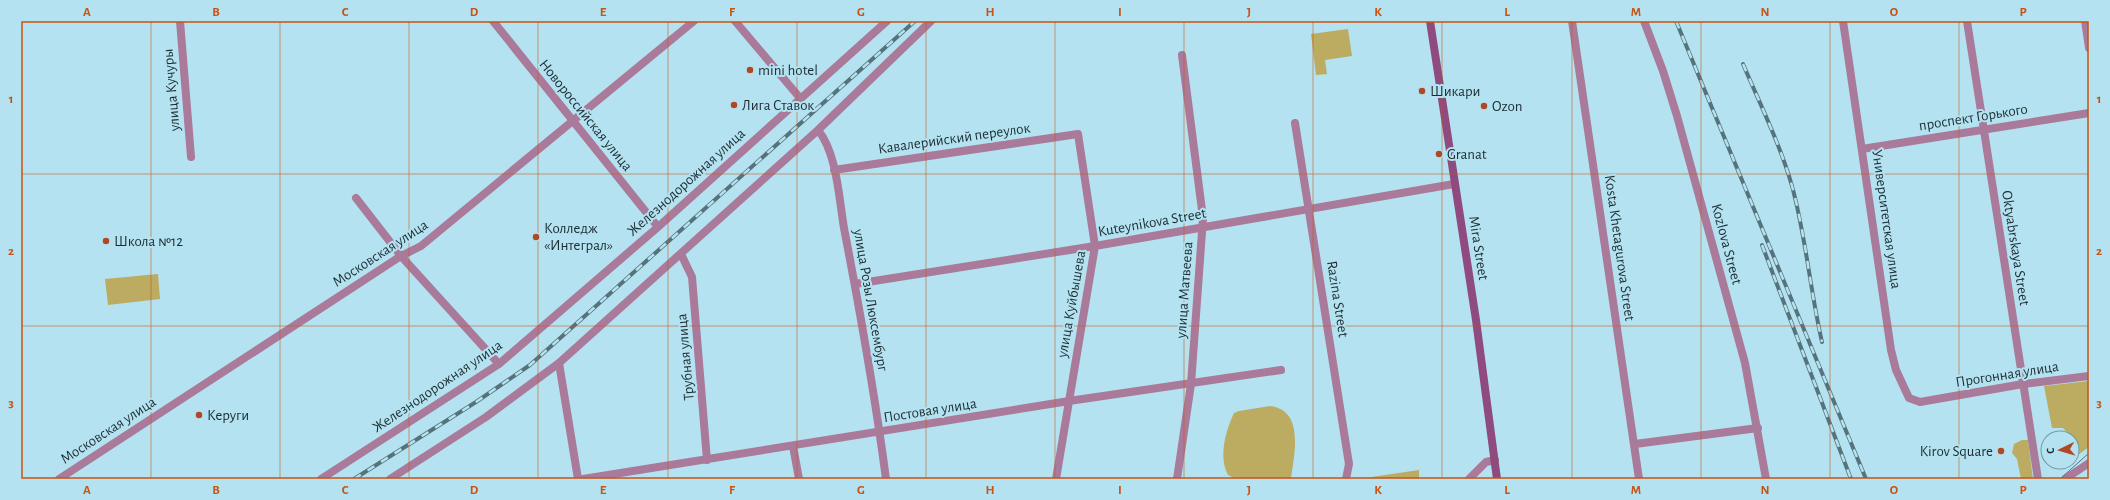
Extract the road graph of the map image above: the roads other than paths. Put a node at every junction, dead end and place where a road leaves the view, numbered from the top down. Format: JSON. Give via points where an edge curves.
{"nodes":[{"id":1,"x":180,"y":21,"type":"edge"},
{"id":2,"x":493,"y":21,"type":"edge"},
{"id":3,"x":694,"y":21,"type":"edge"},
{"id":4,"x":734,"y":21,"type":"edge"},
{"id":5,"x":887,"y":21,"type":"edge"},
{"id":6,"x":931,"y":21,"type":"edge"},
{"id":7,"x":1430,"y":21,"type":"edge"},
{"id":8,"x":1572,"y":21,"type":"edge"},
{"id":9,"x":1644,"y":21,"type":"edge"},
{"id":10,"x":1843,"y":21,"type":"edge"},
{"id":11,"x":1967,"y":21,"type":"edge"},
{"id":12,"x":2085,"y":21,"type":"edge"},
{"id":13,"x":2089,"y":48,"type":"edge"},
{"id":14,"x":1182,"y":55,"type":"dead end"},
{"id":15,"x":800,"y":98,"type":"junction"},
{"id":16,"x":2089,"y":113,"type":"edge"},
{"id":17,"x":573,"y":122,"type":"junction"},
{"id":18,"x":1295,"y":123,"type":"dead end"},
{"id":19,"x":818,"y":130,"type":"junction"},
{"id":20,"x":1984,"y":130,"type":"junction"},
{"id":21,"x":1078,"y":134,"type":"joint"},
{"id":22,"x":1862,"y":149,"type":"junction"},
{"id":23,"x":191,"y":157,"type":"dead end"},
{"id":24,"x":834,"y":170,"type":"junction"},
{"id":25,"x":1454,"y":184,"type":"junction"},
{"id":26,"x":356,"y":198,"type":"dead end"},
{"id":27,"x":1310,"y":208,"type":"junction"},
{"id":28,"x":658,"y":226,"type":"junction"},
{"id":29,"x":1202,"y":227,"type":"junction"},
{"id":30,"x":1095,"y":246,"type":"junction"},
{"id":31,"x":681,"y":254,"type":"junction"},
{"id":32,"x":401,"y":256,"type":"junction"},
{"id":33,"x":855,"y":284,"type":"junction"},
{"id":34,"x":559,"y":363,"type":"junction"},
{"id":35,"x":499,"y":364,"type":"junction"},
{"id":36,"x":1281,"y":370,"type":"dead end"},
{"id":37,"x":2089,"y":376,"type":"edge"},
{"id":38,"x":1191,"y":384,"type":"junction"},
{"id":39,"x":2023,"y":384,"type":"junction"},
{"id":40,"x":1929,"y":400,"type":"joint"},
{"id":41,"x":1069,"y":401,"type":"junction"},
{"id":42,"x":1758,"y":428,"type":"junction"},
{"id":43,"x":880,"y":432,"type":"junction"},
{"id":44,"x":1634,"y":444,"type":"junction"},
{"id":45,"x":793,"y":446,"type":"junction"},
{"id":46,"x":707,"y":460,"type":"junction"},
{"id":47,"x":1495,"y":460,"type":"junction"},
{"id":48,"x":2089,"y":463,"type":"edge"},
{"id":49,"x":392,"y":478,"type":"edge"},
{"id":50,"x":59,"y":479,"type":"edge"},
{"id":51,"x":321,"y":479,"type":"edge"},
{"id":52,"x":578,"y":479,"type":"edge"},
{"id":53,"x":583,"y":479,"type":"edge"},
{"id":54,"x":799,"y":479,"type":"edge"},
{"id":55,"x":886,"y":479,"type":"edge"},
{"id":56,"x":1056,"y":479,"type":"edge"},
{"id":57,"x":1177,"y":479,"type":"edge"},
{"id":58,"x":1346,"y":479,"type":"edge"},
{"id":59,"x":1469,"y":479,"type":"edge"},
{"id":60,"x":1497,"y":479,"type":"edge"},
{"id":61,"x":1639,"y":479,"type":"edge"},
{"id":62,"x":1766,"y":479,"type":"edge"},
{"id":63,"x":2038,"y":479,"type":"edge"},
{"id":64,"x":2065,"y":479,"type":"edge"}],
"edges":[{"from":1,"to":23,"type":"street","name":"улица Кучуры"},
{"from":2,"to":17,"type":"street","name":"Новороссийская улица"},
{"from":3,"to":17,"type":"street","name":"Московская улица"},
{"from":4,"to":15,"type":"street"},
{"from":5,"to":15,"type":"street","name":"Железнодорожная улица"},
{"from":6,"to":19,"type":"street"},
{"from":7,"to":25,"type":"main road","name":"Mira Street"},
{"from":8,"to":44,"type":"street","name":"Kosta Khetagurova Street"},
{"from":9,"to":42,"type":"street","name":"Kozlova Street","via":[[1677,116],[1745,363]]},
{"from":10,"to":22,"type":"street","name":"Университетская улица"},
{"from":11,"to":20,"type":"street","name":"Oktyabrskaya Street"},
{"from":12,"to":13,"type":"street"},
{"from":14,"to":29,"type":"street","name":"улица Матвеева","via":[[1203,218]]},
{"from":15,"to":28,"type":"street","name":"Железнодорожная улица"},
{"from":16,"to":20,"type":"street","name":"проспект Горького"},
{"from":17,"to":28,"type":"street","name":"Новороссийская улица"},
{"from":17,"to":32,"type":"street","name":"Московская улица","via":[[422,246]]},
{"from":18,"to":27,"type":"street","name":"Razina Street"},
{"from":19,"to":24,"type":"street","name":"улица Розы Люксембург","via":[[826,140]]},
{"from":19,"to":31,"type":"street"},
{"from":20,"to":22,"type":"street","name":"проспект Горького"},
{"from":20,"to":39,"type":"street","name":"Oktyabrskaya Street"},
{"from":21,"to":24,"type":"street","name":"Кавалерийский переулок"},
{"from":21,"to":30,"type":"street","name":"улица Куйбышева"},
{"from":22,"to":40,"type":"street","name":"Университетская улица","via":[[1896,370],[1909,398],[1914,401]]},
{"from":24,"to":33,"type":"street","name":"улица Розы Люксембург"},
{"from":25,"to":27,"type":"street","name":"Kuteynikova Street"},
{"from":25,"to":47,"type":"main road","name":"Mira Street"},
{"from":26,"to":32,"type":"street"},
{"from":27,"to":29,"type":"street","name":"Kuteynikova Street"},
{"from":27,"to":58,"type":"street","name":"Razina Street","via":[[1349,464]]},
{"from":28,"to":35,"type":"street","name":"Железнодорожная улица"},
{"from":29,"to":30,"type":"street","name":"Kuteynikova Street"},
{"from":29,"to":38,"type":"street","name":"улица Матвеева"},
{"from":30,"to":33,"type":"street","name":"Kuteynikova Street"},
{"from":30,"to":41,"type":"street","name":"улица Куйбышева"},
{"from":31,"to":34,"type":"street"},
{"from":31,"to":46,"type":"street","name":"Трубная улица","via":[[692,277]]},
{"from":32,"to":35,"type":"street"},
{"from":32,"to":50,"type":"street","name":"Московская улица"},
{"from":33,"to":43,"type":"street","name":"улица Розы Люксембург"},
{"from":34,"to":49,"type":"street","via":[[486,417]]},
{"from":34,"to":52,"type":"street"},
{"from":35,"to":51,"type":"street","name":"Железнодорожная улица"},
{"from":36,"to":38,"type":"street","name":"Постовая улица"},
{"from":37,"to":39,"type":"street","name":"Прогонная улица"},
{"from":38,"to":41,"type":"street","name":"Постовая улица"},
{"from":38,"to":57,"type":"street","name":"улица Матвеева"},
{"from":39,"to":40,"type":"street","name":"Прогонная улица"},
{"from":39,"to":63,"type":"street","name":"Oktyabrskaya Street"},
{"from":41,"to":43,"type":"street","name":"Постовая улица"},
{"from":41,"to":56,"type":"street","name":"улица Куйбышева"},
{"from":42,"to":44,"type":"street"},
{"from":42,"to":62,"type":"street","name":"Kozlova Street"},
{"from":43,"to":45,"type":"street","name":"Постовая улица"},
{"from":43,"to":55,"type":"street","name":"улица Розы Люксембург"},
{"from":44,"to":61,"type":"street","name":"Kosta Khetagurova Street"},
{"from":45,"to":46,"type":"street","name":"Постовая улица"},
{"from":45,"to":54,"type":"street"},
{"from":46,"to":53,"type":"street","name":"Постовая улица"},
{"from":47,"to":59,"type":"street","via":[[1486,462]]},
{"from":47,"to":60,"type":"main road","name":"Mira Street"},
{"from":48,"to":64,"type":"street"}]}
